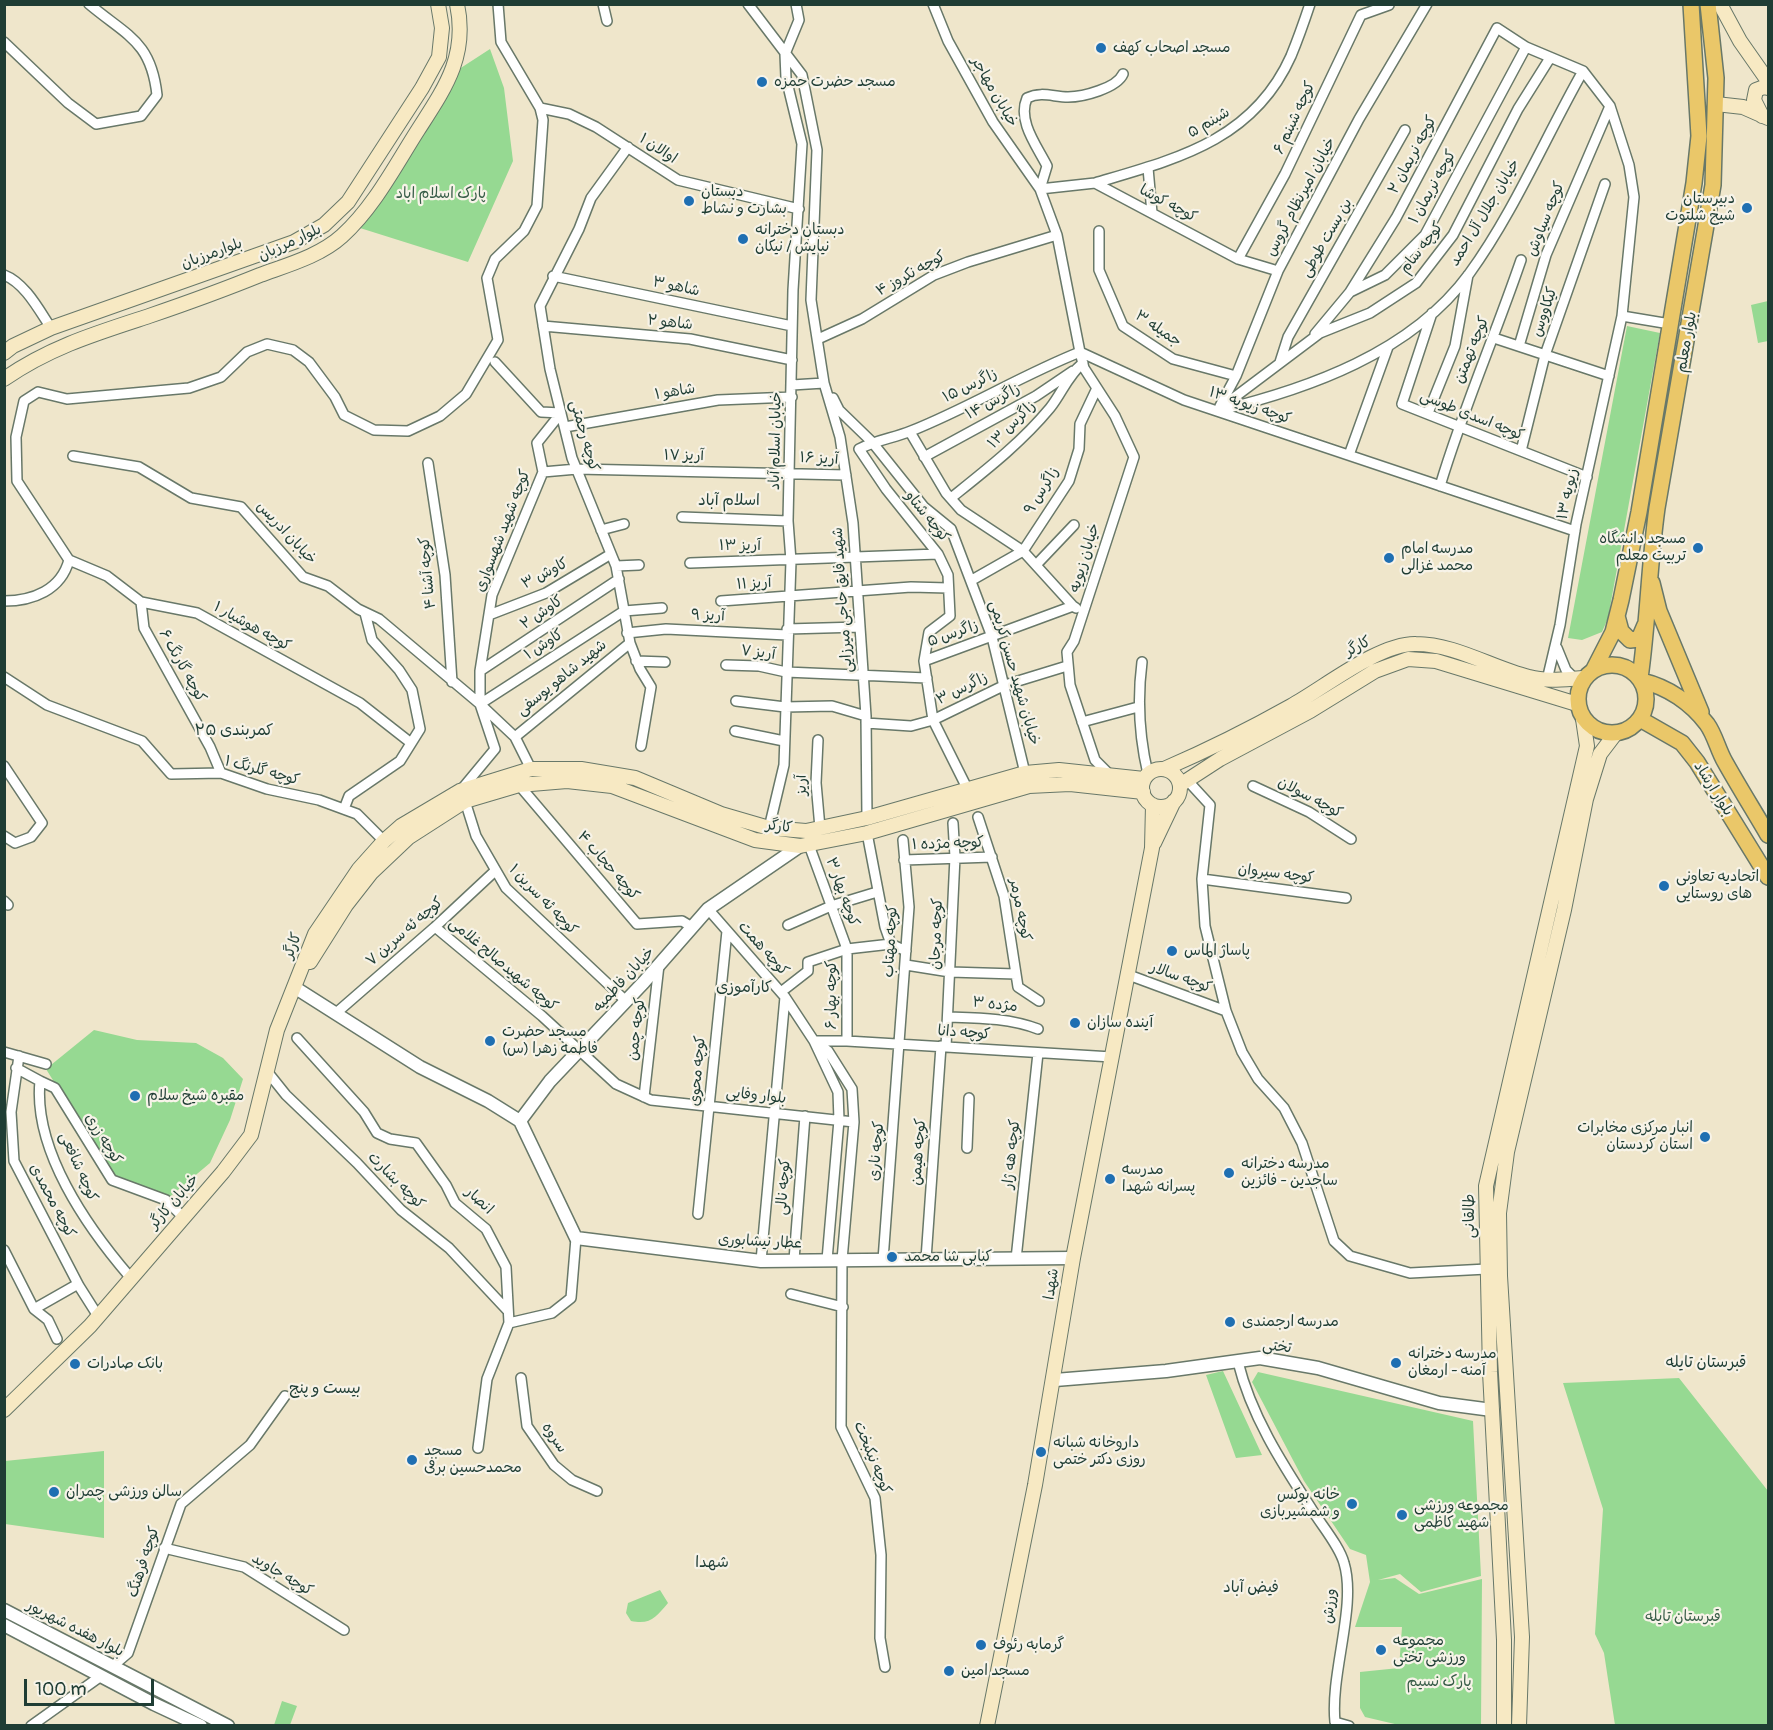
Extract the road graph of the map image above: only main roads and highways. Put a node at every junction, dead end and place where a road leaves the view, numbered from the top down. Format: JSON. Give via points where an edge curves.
{"nodes":[{"id":1,"x":438,"y":4,"type":"edge"},
{"id":2,"x":457,"y":4,"type":"edge"},
{"id":3,"x":1691,"y":4,"type":"edge"},
{"id":4,"x":1708,"y":4,"type":"edge"},
{"id":5,"x":1720,"y":4,"type":"edge"},
{"id":6,"x":1768,"y":81,"type":"edge"},
{"id":7,"x":1768,"y":88,"type":"edge"},
{"id":8,"x":1716,"y":104,"type":"junction"},
{"id":9,"x":1765,"y":117,"type":"edge"},
{"id":10,"x":4,"y":353,"type":"edge"},
{"id":11,"x":4,"y":379,"type":"edge"},
{"id":12,"x":1649,"y":562,"type":"junction"},
{"id":13,"x":1617,"y":616,"type":"junction"},
{"id":14,"x":1645,"y":625,"type":"junction"},
{"id":15,"x":1584,"y":676,"type":"junction"},
{"id":16,"x":1641,"y":679,"type":"junction"},
{"id":17,"x":1577,"y":704,"type":"junction"},
{"id":18,"x":1583,"y":718,"type":"junction"},
{"id":19,"x":1640,"y":719,"type":"junction"},
{"id":20,"x":1708,"y":725,"type":"junction"},
{"id":21,"x":1616,"y":733,"type":"junction"},
{"id":22,"x":1725,"y":762,"type":"junction"},
{"id":23,"x":1164,"y":769,"type":"junction"},
{"id":24,"x":1706,"y":776,"type":"junction"},
{"id":25,"x":1145,"y":782,"type":"junction"},
{"id":26,"x":1184,"y":783,"type":"junction"},
{"id":27,"x":463,"y":796,"type":"junction"},
{"id":28,"x":1174,"y":801,"type":"junction"},
{"id":29,"x":1153,"y":805,"type":"junction"},
{"id":30,"x":867,"y":818,"type":"junction"},
{"id":31,"x":867,"y":832,"type":"junction"},
{"id":32,"x":1768,"y":835,"type":"edge"},
{"id":33,"x":1152,"y":848,"type":"junction"},
{"id":34,"x":1564,"y":875,"type":"junction"},
{"id":35,"x":1768,"y":877,"type":"edge"},
{"id":36,"x":296,"y":981,"type":"junction"},
{"id":37,"x":1507,"y":1408,"type":"junction"},
{"id":38,"x":5,"y":1409,"type":"edge"},
{"id":39,"x":1492,"y":1410,"type":"junction"},
{"id":40,"x":987,"y":1725,"type":"edge"},
{"id":41,"x":1504,"y":1725,"type":"edge"},
{"id":42,"x":1519,"y":1725,"type":"edge"}],
"edges":[{"from":1,"to":10,"type":"main road","name":"بلوارمرزبان","via":[[442,28],[439,57],[348,202],[324,225],[294,242],[51,328]]},
{"from":2,"to":11,"type":"main road","name":"بلوار مرزبان","via":[[461,26],[453,73],[368,208],[341,237],[311,255],[199,299],[68,343],[33,358]]},
{"from":3,"to":13,"type":"main road","name":"بلوار معلم","via":[[1699,136],[1694,183],[1640,512]]},
{"from":4,"to":8,"type":"main road","name":"بلوار معلم"},
{"from":5,"to":6,"type":"main road"},
{"from":7,"to":9,"type":"main road","via":[[1756,90],[1754,100]]},
{"from":8,"to":9,"type":"main road","via":[[1743,107]]},
{"from":8,"to":12,"type":"main road","name":"بلوار معلم","via":[[1713,185]]},
{"from":12,"to":14,"type":"main road","name":"بلوار معلم"},
{"from":12,"to":20,"type":"main road","via":[[1659,611]]},
{"from":13,"to":14,"type":"main road","via":[[1621,631],[1630,640],[1639,639]]},
{"from":13,"to":15,"type":"main road","name":"بلوار معلم","via":[[1613,632]]},
{"from":14,"to":16,"type":"main road","name":"بلوار معلم"},
{"from":15,"to":16,"type":"main road","via":[[1605,665],[1618,664]]},
{"from":15,"to":17,"type":"main road"},
{"from":15,"to":23,"type":"main road","name":"کارگر","via":[[1547,680],[1435,645],[1398,646],[1355,666],[1292,706]]},
{"from":16,"to":19,"type":"main road","via":[[1647,700]]},
{"from":16,"to":20,"type":"main road","name":"بلوار ارشاد","via":[[1675,694]]},
{"from":17,"to":18,"type":"main road"},
{"from":17,"to":26,"type":"main road","name":"کارگر","via":[[1436,661],[1408,659],[1375,672]]},
{"from":18,"to":21,"type":"main road","via":[[1592,727]]},
{"from":18,"to":34,"type":"main road","name":"طالقانی","via":[[1587,746]]},
{"from":19,"to":21,"type":"main road","via":[[1629,729]]},
{"from":19,"to":24,"type":"main road","name":"بلوار ارشاد","via":[[1682,743]]},
{"from":20,"to":22,"type":"main road","name":"بلوار ارشاد"},
{"from":21,"to":34,"type":"main road","name":"طالقانی","via":[[1606,743],[1595,767]]},
{"from":22,"to":24,"type":"main road"},
{"from":22,"to":32,"type":"main road","name":"بلوار ارشاد"},
{"from":23,"to":25,"type":"main road","via":[[1155,769]]},
{"from":23,"to":26,"type":"main road"},
{"from":24,"to":35,"type":"main road","name":"بلوار ارشاد"},
{"from":25,"to":29,"type":"main road"},
{"from":25,"to":30,"type":"main road","name":"کارگر","via":[[1059,770],[1025,773]]},
{"from":25,"to":31,"type":"main road","name":"کارگر","via":[[1029,786]]},
{"from":26,"to":28,"type":"main road"},
{"from":27,"to":30,"type":"main road","name":"کارگر","via":[[531,769],[581,769],[627,776],[721,814],[769,828],[806,831]]},
{"from":27,"to":31,"type":"main road","name":"کارگر","via":[[567,781],[612,786],[755,840],[805,845]]},
{"from":27,"to":36,"type":"main road","name":"کارگر","via":[[409,837],[371,873]]},
{"from":27,"to":36,"type":"main road","name":"کارگر","via":[[401,826],[359,868],[315,934]]},
{"from":28,"to":29,"type":"main road","via":[[1167,806]]},
{"from":28,"to":33,"type":"main road"},
{"from":29,"to":33,"type":"main road"},
{"from":30,"to":31,"type":"main road"},
{"from":33,"to":40,"type":"main road","name":"شهدا","via":[[1073,1258],[1055,1380]]},
{"from":34,"to":37,"type":"main road","name":"طالقانی","via":[[1500,1203]]},
{"from":34,"to":39,"type":"main road","name":"طالقانی","via":[[1486,1186]]},
{"from":36,"to":38,"type":"main road","name":"خیابان کارگر","via":[[266,1070],[251,1135],[98,1316]]},
{"from":37,"to":39,"type":"main road"},
{"from":37,"to":42,"type":"main road","name":"طالقانی","via":[[1522,1637]]},
{"from":39,"to":41,"type":"main road","name":"طالقانی","via":[[1504,1640]]}]}
